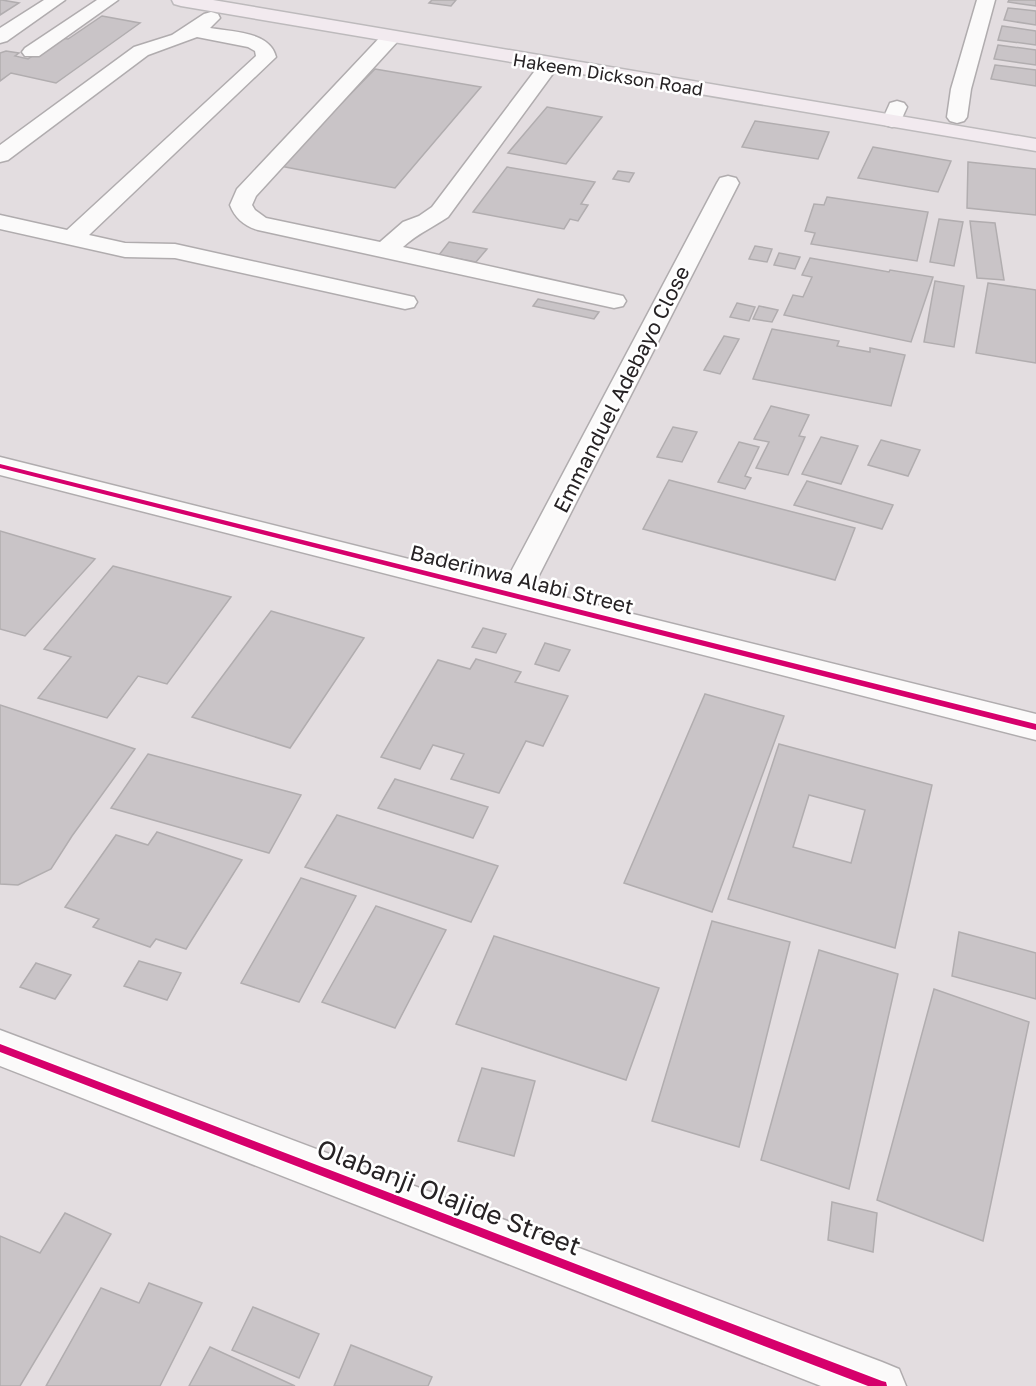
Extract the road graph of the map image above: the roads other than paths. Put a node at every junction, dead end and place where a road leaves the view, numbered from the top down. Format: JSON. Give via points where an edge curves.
{"nodes":[{"id":1,"x":56,"y":0,"type":"edge"},
{"id":2,"x":109,"y":0,"type":"edge"},
{"id":3,"x":181,"y":0,"type":"edge"},
{"id":4,"x":243,"y":0,"type":"edge"},
{"id":5,"x":986,"y":0,"type":"edge"},
{"id":6,"x":224,"y":8,"type":"junction"},
{"id":7,"x":194,"y":32,"type":"junction"},
{"id":8,"x":0,"y":36,"type":"edge"},
{"id":9,"x":391,"y":38,"type":"junction"},
{"id":10,"x":32,"y":52,"type":"dead end"},
{"id":11,"x":550,"y":64,"type":"junction"},
{"id":12,"x":894,"y":114,"type":"junction"},
{"id":13,"x":957,"y":117,"type":"junction"},
{"id":14,"x":1036,"y":129,"type":"edge"},
{"id":15,"x":1036,"y":145,"type":"edge"},
{"id":16,"x":0,"y":155,"type":"edge"},
{"id":17,"x":728,"y":183,"type":"dead end"},
{"id":18,"x":0,"y":222,"type":"edge"},
{"id":19,"x":72,"y":238,"type":"junction"},
{"id":20,"x":385,"y":250,"type":"junction"},
{"id":21,"x":614,"y":301,"type":"dead end"},
{"id":22,"x":405,"y":302,"type":"dead end"},
{"id":23,"x":0,"y":466,"type":"edge"},
{"id":24,"x":514,"y":595,"type":"junction"},
{"id":25,"x":1036,"y":727,"type":"edge"},
{"id":26,"x":0,"y":1048,"type":"edge"},
{"id":27,"x":882,"y":1386,"type":"edge"}],
"edges":[{"from":1,"to":8,"type":"street"},
{"from":2,"to":10,"type":"street"},
{"from":3,"to":6,"type":"main road","name":"Hakeem Dickson Road"},
{"from":4,"to":12,"type":"main road","name":"Hakeem Dickson Road"},
{"from":5,"to":13,"type":"street"},
{"from":6,"to":7,"type":"street"},
{"from":6,"to":9,"type":"main road","name":"Hakeem Dickson Road"},
{"from":7,"to":16,"type":"street","via":[[141,51]]},
{"from":7,"to":19,"type":"street","via":[[253,42],[261,45],[266,57]]},
{"from":9,"to":11,"type":"main road","name":"Hakeem Dickson Road"},
{"from":9,"to":20,"type":"street","via":[[270,165],[245,194],[241,205],[245,214],[258,223]]},
{"from":11,"to":12,"type":"main road","name":"Hakeem Dickson Road"},
{"from":11,"to":20,"type":"street","via":[[440,212],[411,227]]},
{"from":12,"to":13,"type":"main road","name":"Hakeem Dickson Road"},
{"from":12,"to":15,"type":"main road","name":"Hakeem Dickson Road"},
{"from":13,"to":14,"type":"main road","name":"Hakeem Dickson Road"},
{"from":17,"to":24,"type":"street","name":"Emmanduel Adebayo Close"},
{"from":18,"to":19,"type":"street"},
{"from":19,"to":22,"type":"street","via":[[124,250],[175,251]]},
{"from":20,"to":21,"type":"street"},
{"from":23,"to":24,"type":"street","name":"Baderinwa Alabi Street"},
{"from":24,"to":25,"type":"street","name":"Baderinwa Alabi Street"},
{"from":26,"to":27,"type":"street","name":"Olabanji Olajide Street"}]}
